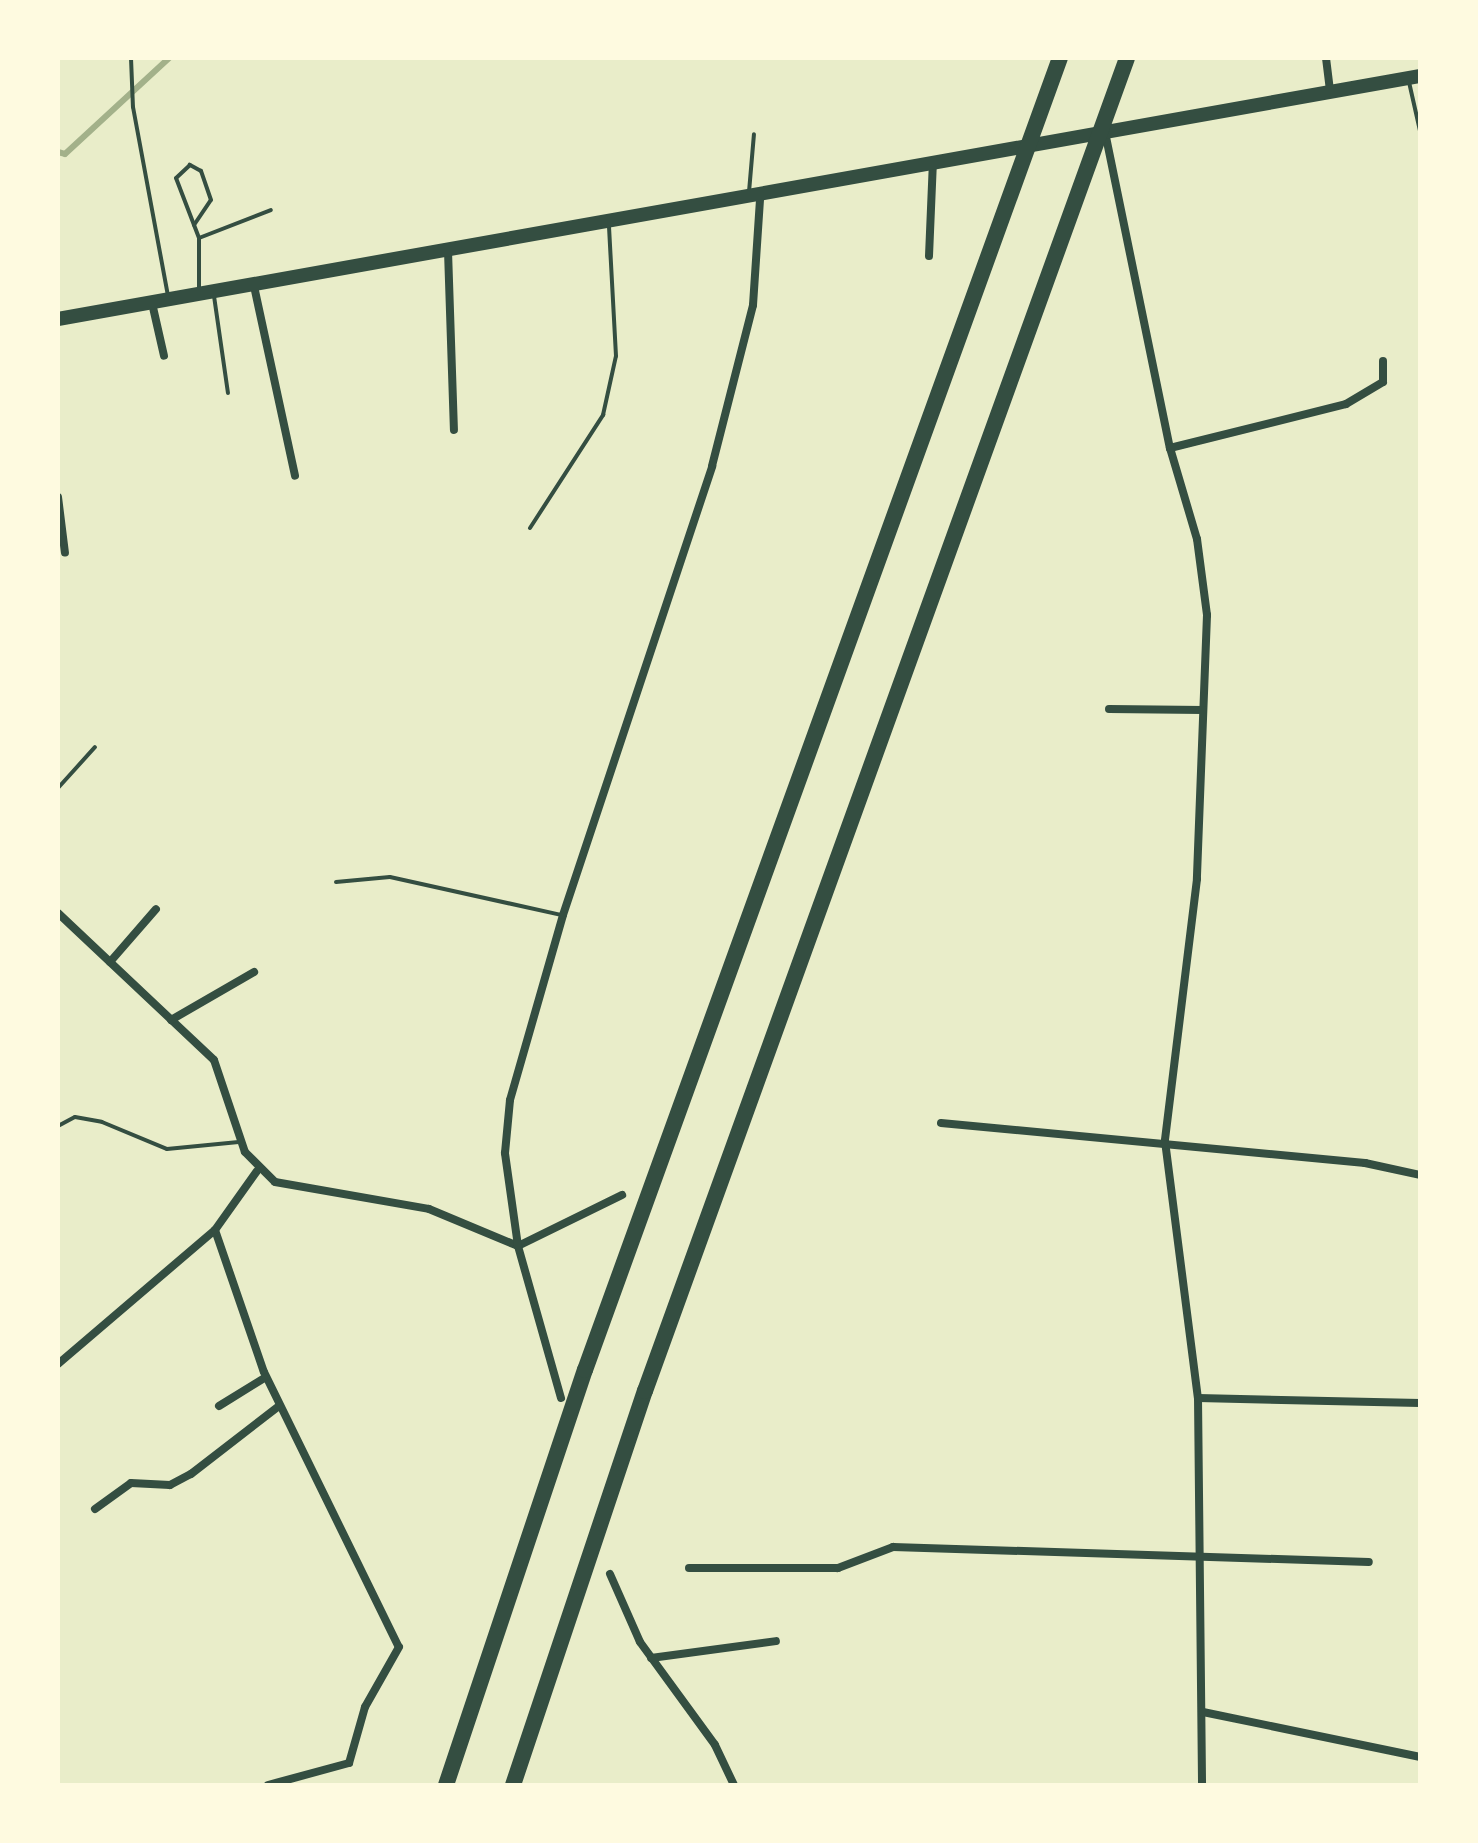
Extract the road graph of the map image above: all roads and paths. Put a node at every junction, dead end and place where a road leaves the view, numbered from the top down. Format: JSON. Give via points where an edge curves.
{"nodes":[{"id":1,"x":131,"y":58,"type":"edge"},
{"id":2,"x":1060,"y":58,"type":"edge"},
{"id":3,"x":1127,"y":58,"type":"edge"},
{"id":4,"x":1326,"y":58,"type":"edge"},
{"id":5,"x":1414,"y":78,"type":"edge"},
{"id":6,"x":1330,"y":93,"type":"junction"},
{"id":7,"x":1420,"y":131,"type":"edge"},
{"id":8,"x":1105,"y":132,"type":"junction"},
{"id":9,"x":754,"y":134,"type":"dead end"},
{"id":10,"x":933,"y":162,"type":"junction"},
{"id":11,"x":754,"y":198,"type":"junction"},
{"id":12,"x":271,"y":210,"type":"dead end"},
{"id":13,"x":608,"y":222,"type":"junction"},
{"id":14,"x":194,"y":225,"type":"junction"},
{"id":15,"x":199,"y":238,"type":"junction"},
{"id":16,"x":448,"y":251,"type":"junction"},
{"id":17,"x":929,"y":256,"type":"dead end"},
{"id":18,"x":254,"y":286,"type":"junction"},
{"id":19,"x":206,"y":294,"type":"junction"},
{"id":20,"x":169,"y":300,"type":"junction"},
{"id":21,"x":152,"y":303,"type":"junction"},
{"id":22,"x":58,"y":319,"type":"edge"},
{"id":23,"x":164,"y":356,"type":"dead end"},
{"id":24,"x":1383,"y":361,"type":"dead end"},
{"id":25,"x":228,"y":393,"type":"dead end"},
{"id":26,"x":454,"y":430,"type":"dead end"},
{"id":27,"x":1170,"y":448,"type":"junction"},
{"id":28,"x":295,"y":476,"type":"dead end"},
{"id":29,"x":58,"y":497,"type":"edge"},
{"id":30,"x":530,"y":528,"type":"dead end"},
{"id":31,"x":65,"y":553,"type":"dead end"},
{"id":32,"x":1109,"y":709,"type":"dead end"},
{"id":33,"x":1203,"y":710,"type":"junction"},
{"id":34,"x":95,"y":747,"type":"dead end"},
{"id":35,"x":58,"y":788,"type":"edge"},
{"id":36,"x":336,"y":882,"type":"dead end"},
{"id":37,"x":156,"y":909,"type":"dead end"},
{"id":38,"x":58,"y":913,"type":"edge"},
{"id":39,"x":563,"y":915,"type":"junction"},
{"id":40,"x":110,"y":962,"type":"junction"},
{"id":41,"x":254,"y":972,"type":"dead end"},
{"id":42,"x":171,"y":1020,"type":"junction"},
{"id":43,"x":941,"y":1123,"type":"dead end"},
{"id":44,"x":58,"y":1126,"type":"edge"},
{"id":45,"x":1165,"y":1141,"type":"junction"},
{"id":46,"x":242,"y":1142,"type":"junction"},
{"id":47,"x":257,"y":1171,"type":"junction"},
{"id":48,"x":1420,"y":1175,"type":"edge"},
{"id":49,"x":622,"y":1195,"type":"dead end"},
{"id":50,"x":215,"y":1230,"type":"junction"},
{"id":51,"x":518,"y":1246,"type":"junction"},
{"id":52,"x":58,"y":1364,"type":"edge"},
{"id":53,"x":266,"y":1377,"type":"junction"},
{"id":54,"x":561,"y":1398,"type":"dead end"},
{"id":55,"x":1198,"y":1398,"type":"junction"},
{"id":56,"x":1420,"y":1403,"type":"edge"},
{"id":57,"x":219,"y":1406,"type":"dead end"},
{"id":58,"x":279,"y":1406,"type":"junction"},
{"id":59,"x":95,"y":1509,"type":"dead end"},
{"id":60,"x":1202,"y":1554,"type":"junction"},
{"id":61,"x":1369,"y":1562,"type":"dead end"},
{"id":62,"x":689,"y":1568,"type":"dead end"},
{"id":63,"x":610,"y":1574,"type":"dead end"},
{"id":64,"x":776,"y":1641,"type":"dead end"},
{"id":65,"x":651,"y":1658,"type":"junction"},
{"id":66,"x":1203,"y":1712,"type":"junction"},
{"id":67,"x":1420,"y":1757,"type":"edge"},
{"id":68,"x":268,"y":1785,"type":"edge"},
{"id":69,"x":446,"y":1785,"type":"edge"},
{"id":70,"x":513,"y":1785,"type":"edge"},
{"id":71,"x":734,"y":1785,"type":"edge"},
{"id":72,"x":1202,"y":1785,"type":"edge"}],
"edges":[{"from":1,"to":20,"type":"lane","via":[[133,107]]},
{"from":2,"to":69,"type":"highway","via":[[585,1370]]},
{"from":3,"to":70,"type":"highway","via":[[645,1391]]},
{"from":4,"to":6,"type":"street"},
{"from":5,"to":6,"type":"main road"},
{"from":5,"to":7,"type":"lane"},
{"from":6,"to":8,"type":"main road"},
{"from":8,"to":10,"type":"main road"},
{"from":8,"to":27,"type":"street"},
{"from":9,"to":11,"type":"lane"},
{"from":10,"to":11,"type":"main road"},
{"from":10,"to":17,"type":"street"},
{"from":11,"to":13,"type":"main road"},
{"from":11,"to":39,"type":"street","via":[[753,305],[712,466]]},
{"from":12,"to":15,"type":"lane"},
{"from":13,"to":16,"type":"main road"},
{"from":13,"to":30,"type":"lane","via":[[616,356],[603,415]]},
{"from":14,"to":14,"type":"lane","via":[[176,178],[190,165],[201,171],[211,200]]},
{"from":14,"to":15,"type":"lane"},
{"from":15,"to":19,"type":"lane"},
{"from":16,"to":18,"type":"main road"},
{"from":16,"to":26,"type":"street"},
{"from":18,"to":19,"type":"main road"},
{"from":18,"to":28,"type":"street"},
{"from":19,"to":20,"type":"main road"},
{"from":19,"to":25,"type":"lane"},
{"from":20,"to":21,"type":"main road"},
{"from":21,"to":22,"type":"main road"},
{"from":21,"to":23,"type":"street"},
{"from":24,"to":27,"type":"street","via":[[1383,382],[1346,404]]},
{"from":27,"to":33,"type":"street","via":[[1197,539],[1207,615]]},
{"from":29,"to":31,"type":"street"},
{"from":32,"to":33,"type":"street"},
{"from":33,"to":45,"type":"street","via":[[1197,879]]},
{"from":34,"to":35,"type":"lane"},
{"from":36,"to":39,"type":"lane","via":[[390,877]]},
{"from":37,"to":40,"type":"street"},
{"from":38,"to":40,"type":"street"},
{"from":39,"to":51,"type":"street","via":[[510,1100],[505,1153]]},
{"from":40,"to":42,"type":"street"},
{"from":41,"to":42,"type":"street"},
{"from":42,"to":46,"type":"street","via":[[214,1060]]},
{"from":43,"to":45,"type":"street"},
{"from":44,"to":46,"type":"lane","via":[[75,1117],[102,1122],[167,1149]]},
{"from":45,"to":48,"type":"street"},
{"from":45,"to":55,"type":"street"},
{"from":46,"to":47,"type":"street"},
{"from":47,"to":50,"type":"street"},
{"from":47,"to":51,"type":"street","via":[[304,1192],[429,1209]]},
{"from":49,"to":51,"type":"street"},
{"from":50,"to":52,"type":"street"},
{"from":50,"to":53,"type":"street"},
{"from":51,"to":54,"type":"street"},
{"from":53,"to":57,"type":"street"},
{"from":53,"to":58,"type":"street"},
{"from":55,"to":56,"type":"street"},
{"from":55,"to":60,"type":"street"},
{"from":58,"to":59,"type":"street","via":[[191,1474],[170,1485],[131,1483]]},
{"from":58,"to":68,"type":"street","via":[[399,1647],[365,1707],[349,1763]]},
{"from":60,"to":61,"type":"street"},
{"from":60,"to":62,"type":"street","via":[[893,1547],[838,1568]]},
{"from":60,"to":66,"type":"street"},
{"from":63,"to":65,"type":"street"},
{"from":64,"to":65,"type":"street"},
{"from":65,"to":71,"type":"street","via":[[715,1745]]},
{"from":66,"to":67,"type":"street"},
{"from":66,"to":72,"type":"street"}]}
